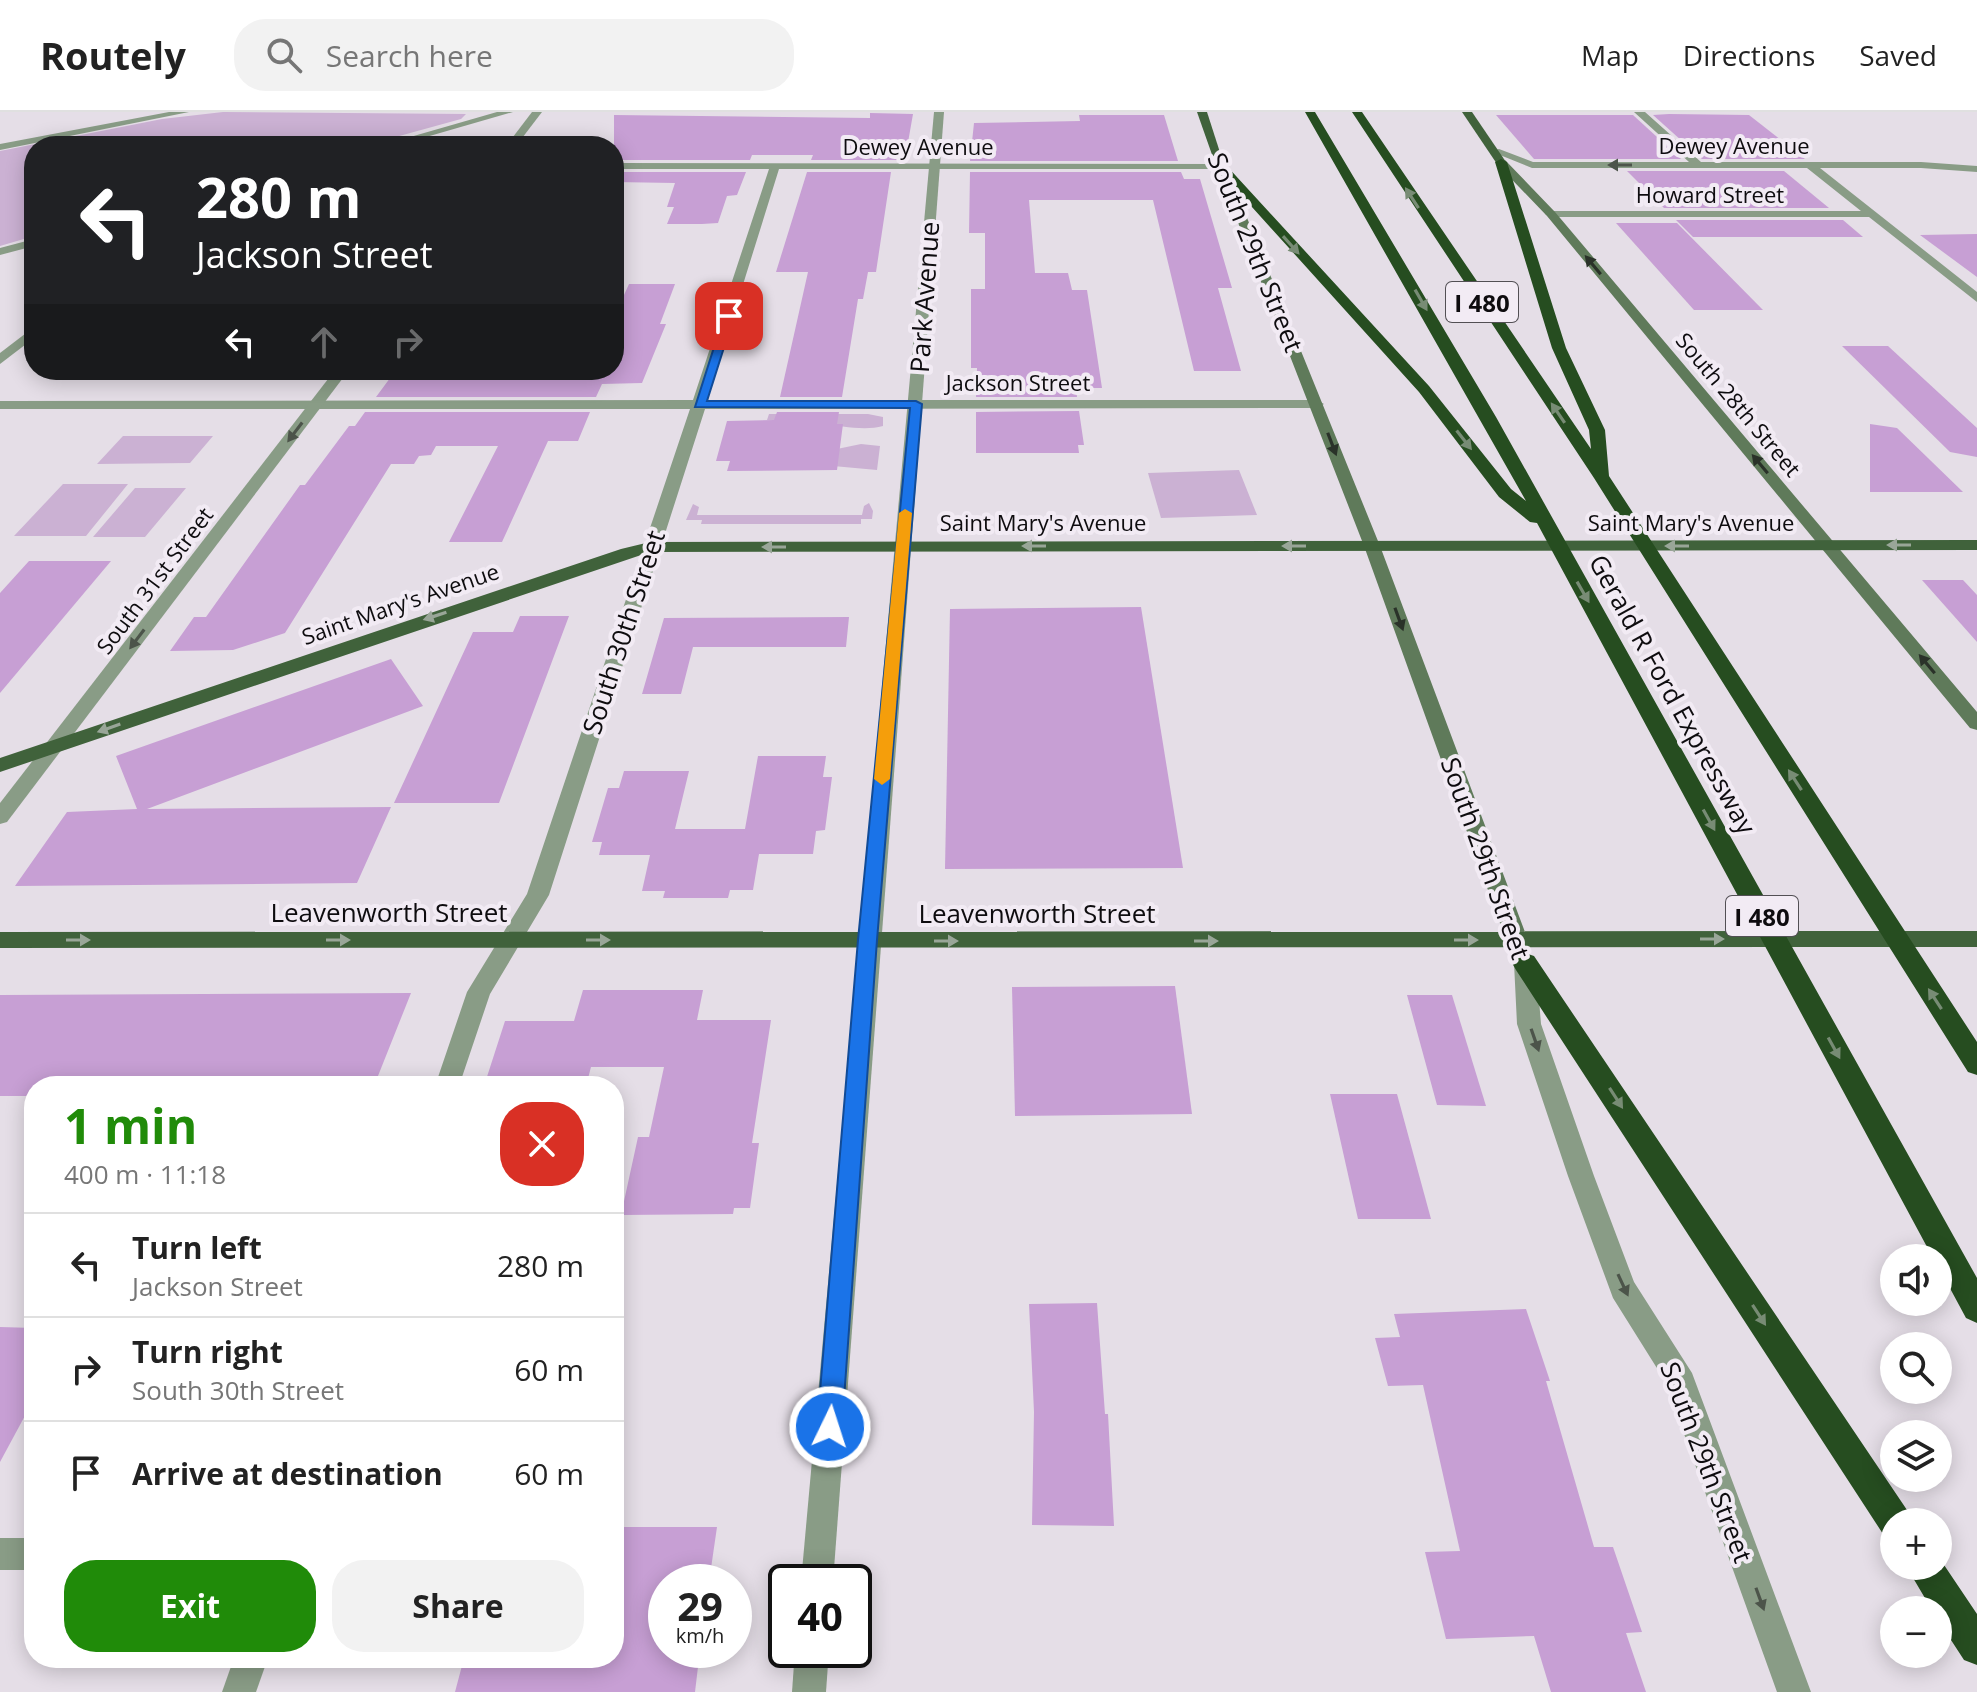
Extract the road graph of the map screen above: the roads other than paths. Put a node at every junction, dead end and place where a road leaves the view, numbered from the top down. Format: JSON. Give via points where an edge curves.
{"nodes":[{"id":1,"x":184,"y":112,"type":"edge"},
{"id":2,"x":508,"y":112,"type":"edge"},
{"id":3,"x":537,"y":112,"type":"edge"},
{"id":4,"x":939,"y":112,"type":"edge"},
{"id":5,"x":1202,"y":112,"type":"edge"},
{"id":6,"x":1310,"y":112,"type":"edge"},
{"id":7,"x":1357,"y":112,"type":"edge"},
{"id":8,"x":1467,"y":112,"type":"edge"},
{"id":9,"x":1639,"y":112,"type":"edge"},
{"id":10,"x":58,"y":136,"type":"edge"},
{"id":11,"x":420,"y":136,"type":"edge"},
{"id":12,"x":519,"y":136,"type":"edge"},
{"id":13,"x":24,"y":142,"type":"edge"},
{"id":14,"x":0,"y":147,"type":"edge"},
{"id":15,"x":1498,"y":157,"type":"junction"},
{"id":16,"x":1698,"y":165,"type":"junction"},
{"id":17,"x":1810,"y":165,"type":"junction"},
{"id":18,"x":624,"y":166,"type":"edge"},
{"id":19,"x":775,"y":166,"type":"junction"},
{"id":20,"x":935,"y":166,"type":"junction"},
{"id":21,"x":1221,"y":166,"type":"junction"},
{"id":22,"x":1955,"y":167,"type":"junction"},
{"id":23,"x":1977,"y":169,"type":"edge"},
{"id":24,"x":1977,"y":182,"type":"edge"},
{"id":25,"x":1551,"y":214,"type":"junction"},
{"id":26,"x":1869,"y":214,"type":"junction"},
{"id":27,"x":24,"y":245,"type":"edge"},
{"id":28,"x":0,"y":252,"type":"edge"},
{"id":29,"x":1977,"y":298,"type":"edge"},
{"id":30,"x":24,"y":340,"type":"edge"},
{"id":31,"x":0,"y":360,"type":"edge"},
{"id":32,"x":335,"y":380,"type":"edge"},
{"id":33,"x":700,"y":404,"type":"junction"},
{"id":34,"x":916,"y":404,"type":"junction"},
{"id":35,"x":1317,"y":404,"type":"junction"},
{"id":36,"x":0,"y":405,"type":"edge"},
{"id":37,"x":316,"y":405,"type":"junction"},
{"id":38,"x":1602,"y":478,"type":"junction"},
{"id":39,"x":1545,"y":525,"type":"junction"},
{"id":40,"x":1828,"y":545,"type":"junction"},
{"id":41,"x":1977,"y":545,"type":"edge"},
{"id":42,"x":902,"y":546,"type":"junction"},
{"id":43,"x":1372,"y":546,"type":"junction"},
{"id":44,"x":650,"y":547,"type":"junction"},
{"id":45,"x":1977,"y":724,"type":"edge"},
{"id":46,"x":53,"y":747,"type":"junction"},
{"id":47,"x":0,"y":765,"type":"edge"},
{"id":48,"x":0,"y":817,"type":"edge"},
{"id":49,"x":1977,"y":939,"type":"edge"},
{"id":50,"x":0,"y":940,"type":"edge"},
{"id":51,"x":510,"y":940,"type":"junction"},
{"id":52,"x":868,"y":940,"type":"junction"},
{"id":53,"x":1521,"y":952,"type":"junction"},
{"id":54,"x":1977,"y":1064,"type":"edge"},
{"id":55,"x":450,"y":1076,"type":"edge"},
{"id":56,"x":1977,"y":1308,"type":"edge"},
{"id":57,"x":1886,"y":1508,"type":"edge"},
{"id":58,"x":0,"y":1554,"type":"edge"},
{"id":59,"x":24,"y":1554,"type":"edge"},
{"id":60,"x":818,"y":1564,"type":"edge"},
{"id":61,"x":1933,"y":1580,"type":"edge"},
{"id":62,"x":1977,"y":1647,"type":"edge"},
{"id":63,"x":247,"y":1668,"type":"edge"},
{"id":64,"x":811,"y":1668,"type":"edge"},
{"id":65,"x":239,"y":1692,"type":"edge"},
{"id":66,"x":809,"y":1692,"type":"edge"},
{"id":67,"x":1794,"y":1692,"type":"edge"}],
"edges":[{"from":1,"to":10,"type":"street"},
{"from":2,"to":11,"type":"street"},
{"from":3,"to":12,"type":"street"},
{"from":4,"to":20,"type":"street","name":"Park Avenue"},
{"from":5,"to":21,"type":"main road","name":"South 29th Street"},
{"from":6,"to":39,"type":"highway","name":"Gerald R Ford Expressway","number":"I 480","one_way":true},
{"from":38,"to":7,"type":"highway","name":"Gerald R Ford Expressway","number":"I 480","one_way":true},
{"from":8,"to":15,"type":"main road","name":"South 28th Street"},
{"from":9,"to":16,"type":"street"},
{"from":13,"to":14,"type":"street"},
{"from":16,"to":15,"type":"street","name":"Dewey Avenue","one_way":true,"via":[[1532,165]]},
{"from":15,"to":25,"type":"main road","name":"South 28th Street"},
{"from":15,"to":38,"type":"highway","via":[[1559,348],[1597,430]]},
{"from":16,"to":17,"type":"street","name":"Dewey Avenue"},
{"from":17,"to":22,"type":"street","name":"Dewey Avenue"},
{"from":17,"to":26,"type":"street"},
{"from":18,"to":19,"type":"street","name":"Dewey Avenue"},
{"from":19,"to":20,"type":"street","name":"Dewey Avenue"},
{"from":19,"to":33,"type":"street","name":"South 30th Street"},
{"from":20,"to":21,"type":"street","name":"Dewey Avenue"},
{"from":20,"to":34,"type":"street","name":"Park Avenue"},
{"from":21,"to":35,"type":"main road","name":"South 29th Street"},
{"from":21,"to":39,"type":"highway","one_way":true,"via":[[1424,389],[1505,493]]},
{"from":22,"to":23,"type":"street","name":"Dewey Avenue"},
{"from":22,"to":24,"type":"street"},
{"from":25,"to":26,"type":"street","name":"Howard Street"},
{"from":40,"to":25,"type":"main road","name":"South 28th Street","one_way":true},
{"from":26,"to":29,"type":"street"},
{"from":27,"to":28,"type":"street"},
{"from":30,"to":31,"type":"street"},
{"from":32,"to":37,"type":"street","name":"South 31st Street"},
{"from":33,"to":34,"type":"street","name":"Jackson Street"},
{"from":33,"to":37,"type":"street","name":"Jackson Street"},
{"from":33,"to":44,"type":"street","name":"South 30th Street"},
{"from":34,"to":35,"type":"street","name":"Jackson Street"},
{"from":34,"to":42,"type":"street","name":"Park Avenue"},
{"from":35,"to":43,"type":"main road","name":"South 29th Street","one_way":true},
{"from":36,"to":37,"type":"street","name":"Jackson Street"},
{"from":37,"to":46,"type":"street","name":"South 31st Street","one_way":true},
{"from":54,"to":38,"type":"highway","name":"Gerald R Ford Expressway","number":"I 480","one_way":true},
{"from":39,"to":56,"type":"highway","name":"Gerald R Ford Expressway","number":"I 480","one_way":true},
{"from":41,"to":40,"type":"main road","name":"Saint Mary's Avenue","one_way":true},
{"from":40,"to":43,"type":"main road","name":"Saint Mary's Avenue","one_way":true},
{"from":45,"to":40,"type":"main road","name":"South 28th Street","one_way":true},
{"from":43,"to":42,"type":"main road","name":"Saint Mary's Avenue","one_way":true},
{"from":42,"to":44,"type":"main road","name":"Saint Mary's Avenue","one_way":true},
{"from":42,"to":52,"type":"street","name":"Park Avenue"},
{"from":43,"to":53,"type":"main road","name":"South 29th Street","one_way":true},
{"from":44,"to":46,"type":"main road","name":"Saint Mary's Avenue","one_way":true},
{"from":44,"to":51,"type":"street","name":"South 30th Street","via":[[538,895]]},
{"from":46,"to":47,"type":"main road","name":"Saint Mary's Avenue"},
{"from":46,"to":48,"type":"street","name":"South 31st Street"},
{"from":53,"to":49,"type":"main road","name":"Leavenworth Street","one_way":true,"via":[[1634,939]]},
{"from":50,"to":51,"type":"main road","name":"Leavenworth Street","one_way":true},
{"from":51,"to":52,"type":"main road","name":"Leavenworth Street","one_way":true},
{"from":51,"to":55,"type":"street","name":"South 30th Street","via":[[479,992]]},
{"from":52,"to":53,"type":"main road","name":"Leavenworth Street","one_way":true},
{"from":52,"to":60,"type":"street","name":"Park Avenue"},
{"from":53,"to":57,"type":"highway","one_way":true},
{"from":53,"to":67,"type":"street","name":"South 29th Street","one_way":true,"via":[[1529,1024],[1581,1176],[1623,1289],[1677,1373]]},
{"from":58,"to":59,"type":"street"},
{"from":61,"to":62,"type":"highway"},
{"from":63,"to":65,"type":"street"},
{"from":64,"to":66,"type":"street"}]}
